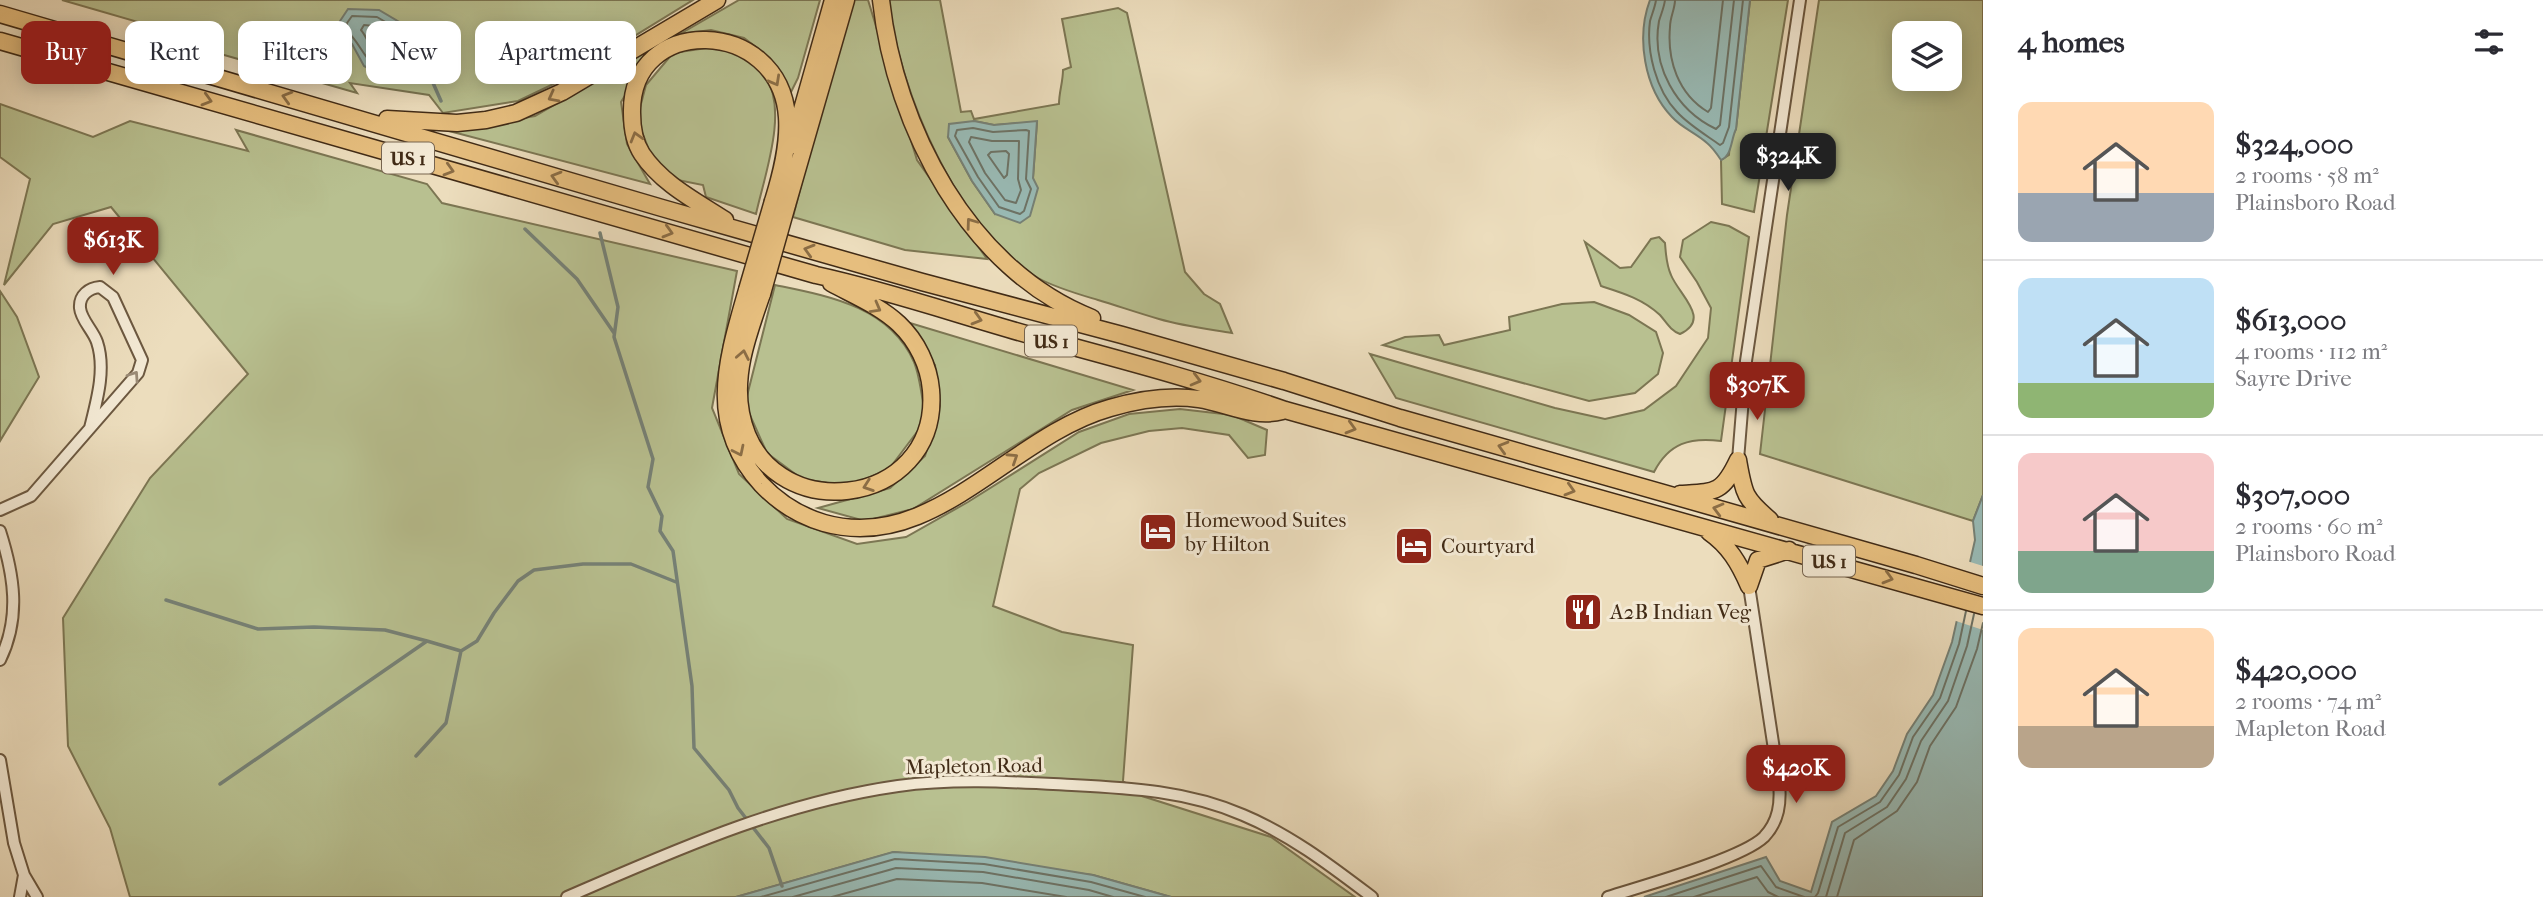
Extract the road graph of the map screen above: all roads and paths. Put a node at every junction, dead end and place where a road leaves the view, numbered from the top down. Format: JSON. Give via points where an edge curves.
{"nodes":[{"id":1,"x":718,"y":0,"type":"edge"},
{"id":2,"x":833,"y":0,"type":"edge"},
{"id":3,"x":846,"y":0,"type":"edge"},
{"id":4,"x":881,"y":0,"type":"edge"},
{"id":5,"x":1800,"y":0,"type":"edge"},
{"id":6,"x":4,"y":14,"type":"edge"},
{"id":7,"x":0,"y":41,"type":"edge"},
{"id":8,"x":352,"y":116,"type":"junction"},
{"id":9,"x":780,"y":180,"type":"junction"},
{"id":10,"x":780,"y":203,"type":"junction"},
{"id":11,"x":739,"y":229,"type":"junction"},
{"id":12,"x":817,"y":275,"type":"junction"},
{"id":13,"x":755,"y":292,"type":"junction"},
{"id":14,"x":1122,"y":335,"type":"junction"},
{"id":15,"x":1285,"y":410,"type":"junction"},
{"id":16,"x":90,"y":428,"type":"junction"},
{"id":17,"x":1738,"y":460,"type":"junction"},
{"id":18,"x":1663,"y":495,"type":"junction"},
{"id":19,"x":0,"y":510,"type":"edge"},
{"id":20,"x":1774,"y":524,"type":"junction"},
{"id":21,"x":1704,"y":528,"type":"junction"},
{"id":22,"x":0,"y":531,"type":"edge"},
{"id":23,"x":1790,"y":550,"type":"junction"},
{"id":24,"x":1749,"y":586,"type":"junction"},
{"id":25,"x":1983,"y":586,"type":"edge"},
{"id":26,"x":1983,"y":606,"type":"edge"},
{"id":27,"x":0,"y":660,"type":"edge"},
{"id":28,"x":0,"y":760,"type":"edge"},
{"id":29,"x":24,"y":875,"type":"junction"},
{"id":30,"x":20,"y":897,"type":"edge"},
{"id":31,"x":37,"y":897,"type":"edge"},
{"id":32,"x":567,"y":897,"type":"edge"},
{"id":33,"x":1373,"y":897,"type":"edge"},
{"id":34,"x":1608,"y":897,"type":"edge"}],
"edges":[{"from":1,"to":8,"type":"highway","one_way":true,"via":[[562,92],[516,113],[450,124]]},
{"from":2,"to":9,"type":"highway"},
{"from":3,"to":10,"type":"highway"},
{"from":14,"to":4,"type":"highway","one_way":true,"via":[[1028,283],[1002,260],[962,211],[912,119],[892,60]]},
{"from":5,"to":17,"type":"street","via":[[1746,361]]},
{"from":8,"to":6,"type":"highway","number":"US 1","one_way":true},
{"from":7,"to":12,"type":"highway","number":"US 1","one_way":true},
{"from":11,"to":8,"type":"highway","number":"US 1","one_way":true},
{"from":9,"to":10,"type":"highway"},
{"from":11,"to":9,"type":"highway","one_way":true,"via":[[669,183],[641,153],[634,137],[631,105],[650,62],[670,48],[702,39],[727,41],[758,58],[775,79],[785,102]]},
{"from":10,"to":13,"type":"highway","bridge":true},
{"from":14,"to":11,"type":"highway","number":"US 1","one_way":true},
{"from":12,"to":13,"type":"highway","one_way":true,"via":[[900,325],[921,354],[930,382],[930,413],[922,442],[898,471],[868,487],[825,492],[807,489],[772,470],[757,454],[740,412],[739,385]]},
{"from":12,"to":15,"type":"highway","number":"US 1","one_way":true,"via":[[1216,386]]},
{"from":13,"to":15,"type":"highway","one_way":true,"via":[[733,338],[725,387],[731,434],[745,464],[774,496],[815,520],[844,528],[910,521],[1060,428],[1108,408],[1198,399],[1268,415]]},
{"from":18,"to":14,"type":"highway","number":"US 1","one_way":true},
{"from":15,"to":21,"type":"highway","number":"US 1","one_way":true},
{"from":16,"to":16,"type":"street","one_way":true,"via":[[138,373],[142,360],[113,297],[100,287],[90,288],[79,307],[102,361]]},
{"from":16,"to":19,"type":"street","via":[[31,496]]},
{"from":17,"to":18,"type":"highway","via":[[1724,485],[1713,491]]},
{"from":17,"to":20,"type":"highway","via":[[1744,494]]},
{"from":20,"to":18,"type":"highway","number":"US 1","one_way":true},
{"from":20,"to":25,"type":"highway","number":"US 1"},
{"from":21,"to":23,"type":"highway","number":"US 1"},
{"from":21,"to":24,"type":"highway","via":[[1734,555]]},
{"from":22,"to":27,"type":"street","via":[[15,604],[8,644]]},
{"from":23,"to":24,"type":"highway","via":[[1758,560]]},
{"from":23,"to":26,"type":"highway","number":"US 1","one_way":true},
{"from":24,"to":34,"type":"street","via":[[1781,796],[1777,819],[1764,837],[1741,851]]},
{"from":28,"to":29,"type":"street"},
{"from":29,"to":30,"type":"street"},
{"from":29,"to":31,"type":"street"},
{"from":32,"to":33,"type":"street","name":"Mapleton Road","via":[[762,817],[863,792],[933,783],[1006,781],[1156,790],[1210,803],[1265,824]]}]}
